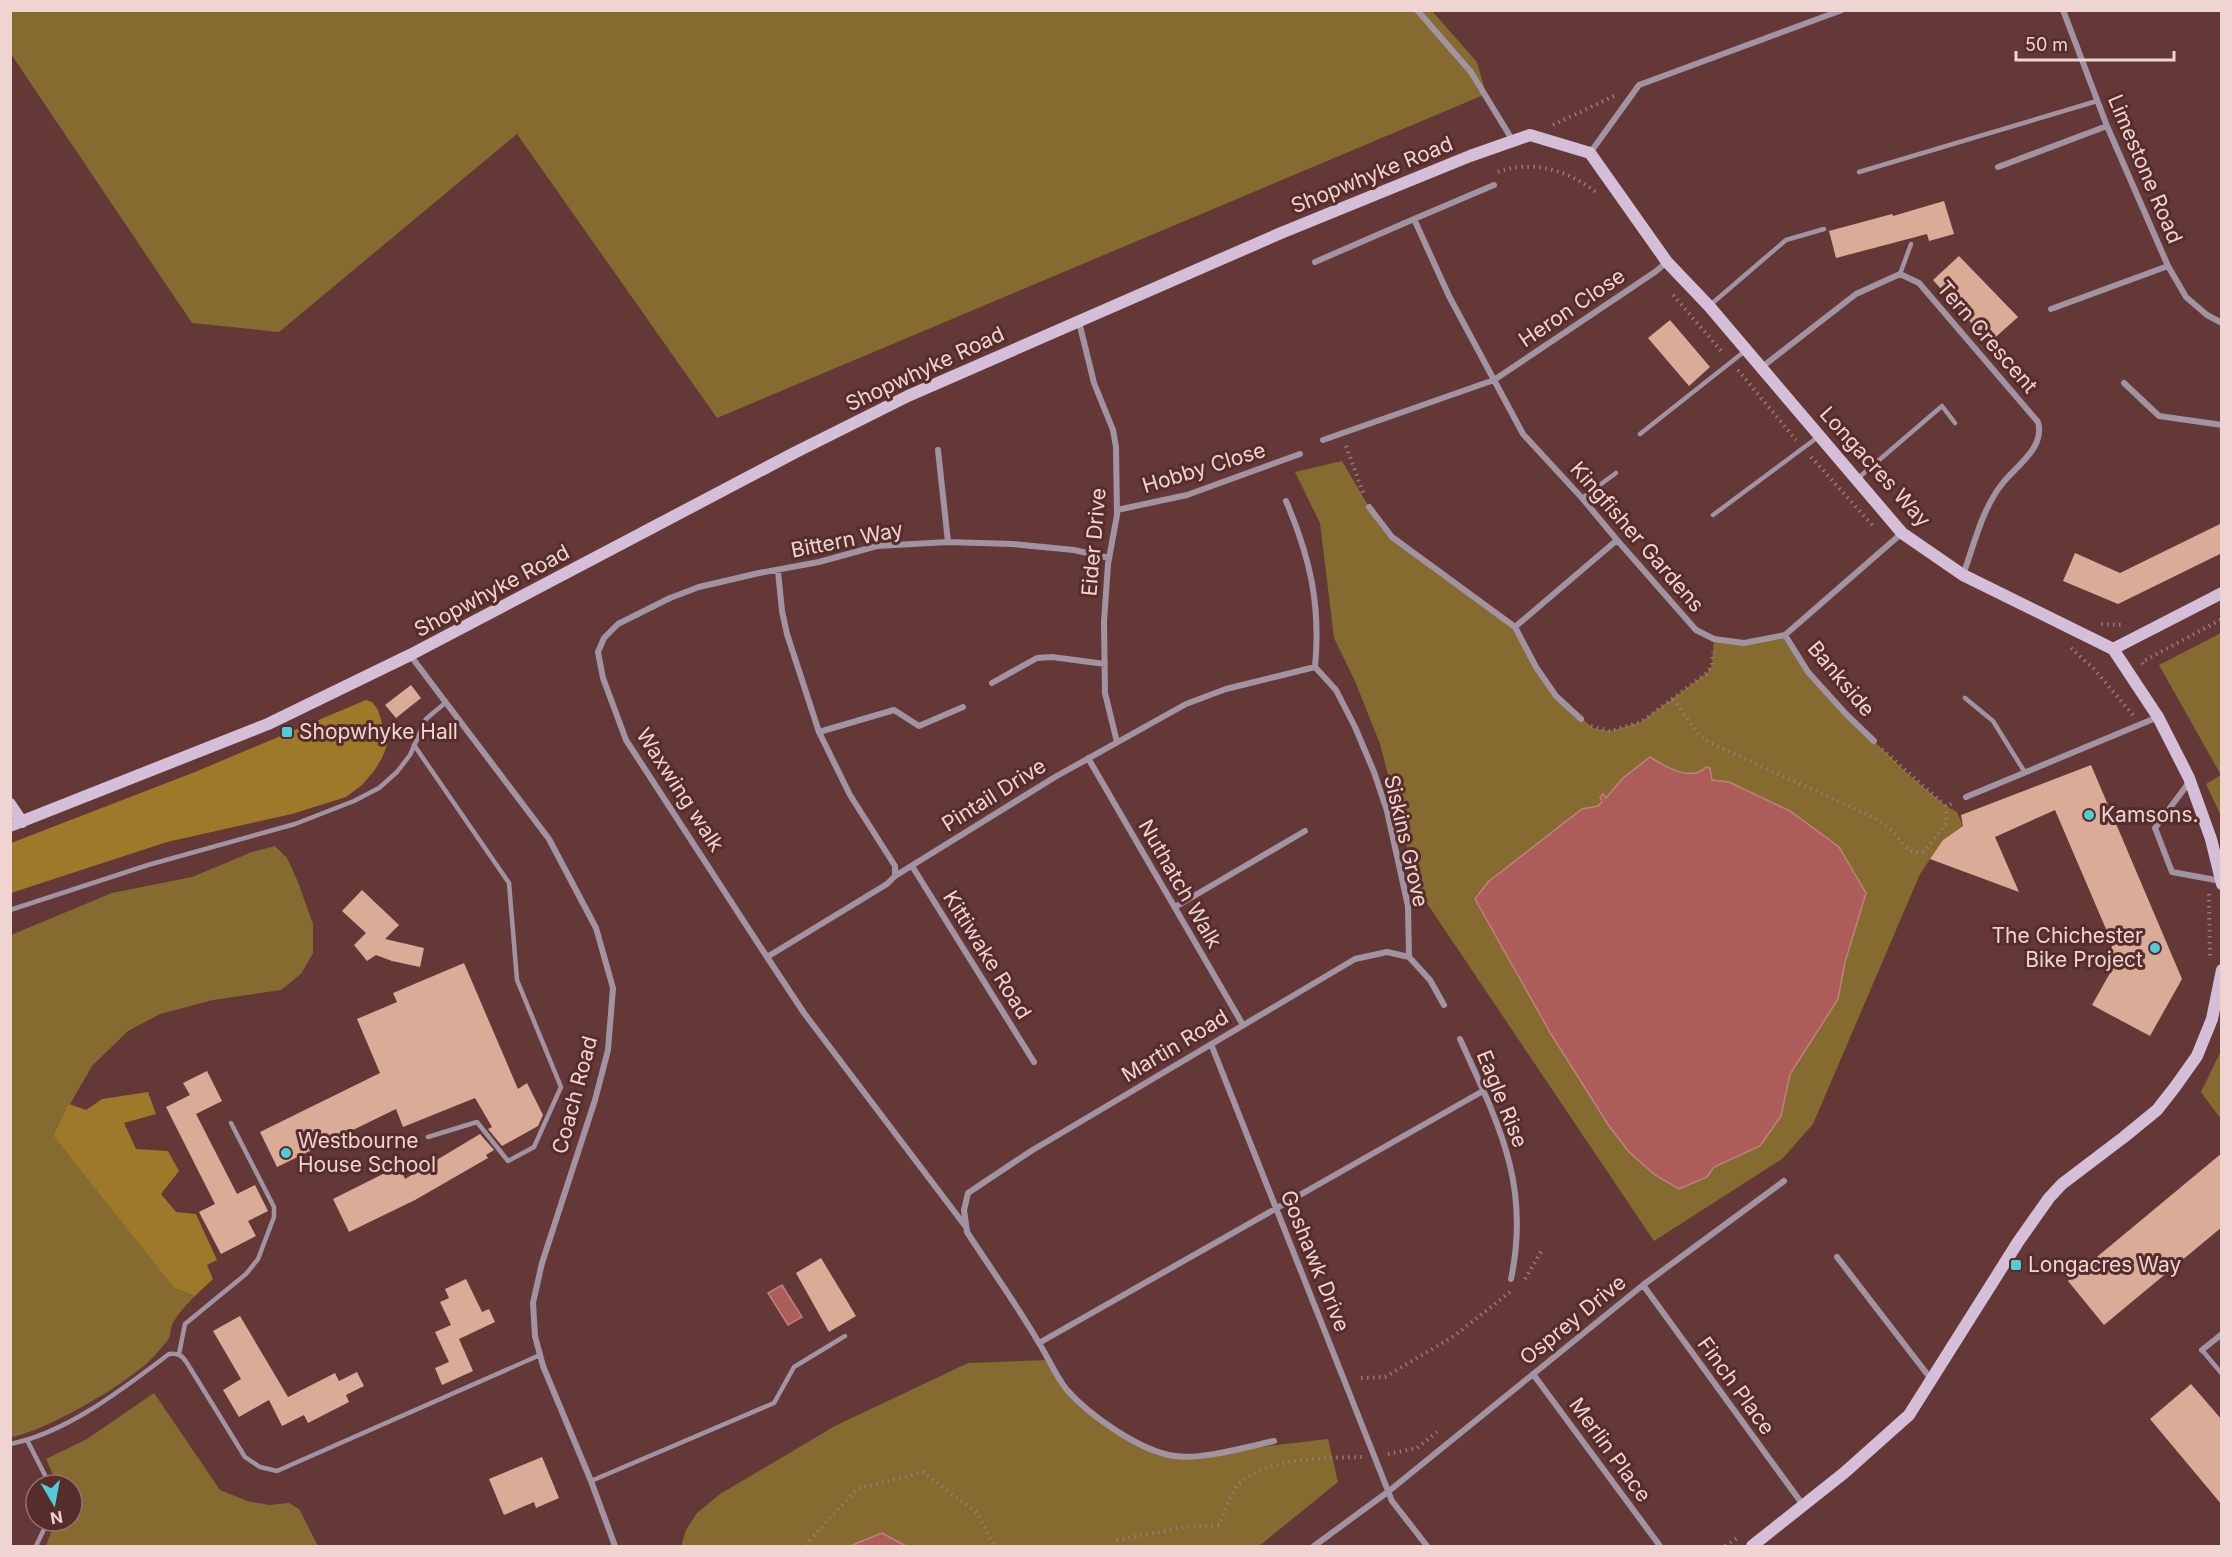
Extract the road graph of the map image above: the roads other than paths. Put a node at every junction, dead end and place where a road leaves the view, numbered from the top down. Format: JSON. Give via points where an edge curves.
{"nodes":[{"id":1,"x":1417,"y":10,"type":"edge"},
{"id":2,"x":1842,"y":10,"type":"edge"},
{"id":3,"x":2063,"y":10,"type":"edge"},
{"id":4,"x":2097,"y":101,"type":"junction"},
{"id":5,"x":2107,"y":126,"type":"junction"},
{"id":6,"x":1514,"y":141,"type":"junction"},
{"id":7,"x":1590,"y":153,"type":"junction"},
{"id":8,"x":1998,"y":167,"type":"dead end"},
{"id":9,"x":1859,"y":172,"type":"dead end"},
{"id":10,"x":1494,"y":185,"type":"dead end"},
{"id":11,"x":1414,"y":219,"type":"junction"},
{"id":12,"x":1824,"y":229,"type":"dead end"},
{"id":13,"x":1911,"y":244,"type":"dead end"},
{"id":14,"x":1315,"y":262,"type":"dead end"},
{"id":15,"x":1667,"y":262,"type":"junction"},
{"id":16,"x":2168,"y":266,"type":"junction"},
{"id":17,"x":1900,"y":274,"type":"junction"},
{"id":18,"x":1709,"y":306,"type":"junction"},
{"id":19,"x":2051,"y":309,"type":"dead end"},
{"id":20,"x":1079,"y":321,"type":"junction"},
{"id":21,"x":2222,"y":323,"type":"edge"},
{"id":22,"x":1747,"y":350,"type":"junction"},
{"id":23,"x":1762,"y":367,"type":"junction"},
{"id":24,"x":1494,"y":380,"type":"junction"},
{"id":25,"x":2124,"y":383,"type":"dead end"},
{"id":26,"x":1955,"y":423,"type":"dead end"},
{"id":27,"x":2222,"y":425,"type":"edge"},
{"id":28,"x":1640,"y":434,"type":"dead end"},
{"id":29,"x":1820,"y":435,"type":"junction"},
{"id":30,"x":1323,"y":441,"type":"dead end"},
{"id":31,"x":938,"y":450,"type":"dead end"},
{"id":32,"x":1300,"y":454,"type":"dead end"},
{"id":33,"x":1616,"y":473,"type":"dead end"},
{"id":34,"x":1857,"y":479,"type":"junction"},
{"id":35,"x":1582,"y":498,"type":"junction"},
{"id":36,"x":1286,"y":501,"type":"dead end"},
{"id":37,"x":1369,"y":507,"type":"road end"},
{"id":38,"x":1117,"y":510,"type":"junction"},
{"id":39,"x":1713,"y":515,"type":"dead end"},
{"id":40,"x":1902,"y":533,"type":"junction"},
{"id":41,"x":1617,"y":540,"type":"junction"},
{"id":42,"x":948,"y":542,"type":"junction"},
{"id":43,"x":1109,"y":558,"type":"junction"},
{"id":44,"x":778,"y":571,"type":"junction"},
{"id":45,"x":1963,"y":575,"type":"junction"},
{"id":46,"x":2222,"y":593,"type":"edge"},
{"id":47,"x":1515,"y":627,"type":"junction"},
{"id":48,"x":1785,"y":635,"type":"junction"},
{"id":49,"x":2113,"y":649,"type":"junction"},
{"id":50,"x":410,"y":655,"type":"junction"},
{"id":51,"x":1105,"y":664,"type":"junction"},
{"id":52,"x":1315,"y":667,"type":"junction"},
{"id":53,"x":992,"y":682,"type":"dead end"},
{"id":54,"x":1965,"y":698,"type":"dead end"},
{"id":55,"x":445,"y":703,"type":"junction"},
{"id":56,"x":963,"y":707,"type":"dead end"},
{"id":57,"x":2158,"y":717,"type":"junction"},
{"id":58,"x":1581,"y":719,"type":"road end"},
{"id":59,"x":819,"y":732,"type":"junction"},
{"id":60,"x":1874,"y":741,"type":"road end"},
{"id":61,"x":1117,"y":742,"type":"junction"},
{"id":62,"x":414,"y":745,"type":"junction"},
{"id":63,"x":1088,"y":758,"type":"junction"},
{"id":64,"x":2024,"y":771,"type":"junction"},
{"id":65,"x":2190,"y":781,"type":"junction"},
{"id":66,"x":1966,"y":797,"type":"road end"},
{"id":67,"x":10,"y":804,"type":"edge"},
{"id":68,"x":16,"y":824,"type":"edge"},
{"id":69,"x":1305,"y":831,"type":"dead end"},
{"id":70,"x":912,"y":866,"type":"junction"},
{"id":71,"x":895,"y":876,"type":"junction"},
{"id":72,"x":2221,"y":883,"type":"edge"},
{"id":73,"x":1175,"y":907,"type":"junction"},
{"id":74,"x":10,"y":910,"type":"edge"},
{"id":75,"x":767,"y":957,"type":"junction"},
{"id":76,"x":1409,"y":957,"type":"junction"},
{"id":77,"x":2222,"y":970,"type":"edge"},
{"id":78,"x":1444,"y":1005,"type":"dead end"},
{"id":79,"x":1243,"y":1026,"type":"junction"},
{"id":80,"x":1460,"y":1039,"type":"dead end"},
{"id":81,"x":1211,"y":1044,"type":"junction"},
{"id":82,"x":1034,"y":1062,"type":"dead end"},
{"id":83,"x":1483,"y":1090,"type":"junction"},
{"id":84,"x":231,"y":1124,"type":"dead end"},
{"id":85,"x":428,"y":1137,"type":"dead end"},
{"id":86,"x":1784,"y":1181,"type":"dead end"},
{"id":87,"x":1276,"y":1208,"type":"junction"},
{"id":88,"x":966,"y":1228,"type":"junction"},
{"id":89,"x":1837,"y":1257,"type":"dead end"},
{"id":90,"x":1510,"y":1279,"type":"dead end"},
{"id":91,"x":1643,"y":1285,"type":"junction"},
{"id":92,"x":2222,"y":1334,"type":"edge"},
{"id":93,"x":845,"y":1336,"type":"dead end"},
{"id":94,"x":1040,"y":1343,"type":"junction"},
{"id":95,"x":2202,"y":1350,"type":"joint"},
{"id":96,"x":178,"y":1354,"type":"junction"},
{"id":97,"x":540,"y":1355,"type":"junction"},
{"id":98,"x":1533,"y":1374,"type":"junction"},
{"id":99,"x":2222,"y":1374,"type":"edge"},
{"id":100,"x":1932,"y":1380,"type":"junction"},
{"id":101,"x":27,"y":1440,"type":"junction"},
{"id":102,"x":1274,"y":1441,"type":"dead end"},
{"id":103,"x":10,"y":1444,"type":"edge"},
{"id":104,"x":44,"y":1473,"type":"edge"},
{"id":105,"x":591,"y":1481,"type":"junction"},
{"id":106,"x":1389,"y":1491,"type":"junction"},
{"id":107,"x":1803,"y":1505,"type":"junction"},
{"id":108,"x":615,"y":1546,"type":"edge"},
{"id":109,"x":1314,"y":1546,"type":"edge"},
{"id":110,"x":1427,"y":1546,"type":"edge"},
{"id":111,"x":1660,"y":1546,"type":"edge"},
{"id":112,"x":1752,"y":1546,"type":"edge"}],
"edges":[{"from":1,"to":6,"type":"street","via":[[1471,72]]},
{"from":2,"to":7,"type":"street","via":[[1639,85]]},
{"from":3,"to":4,"type":"street","name":"Limestone Road"},
{"from":4,"to":5,"type":"street","name":"Limestone Road"},
{"from":4,"to":9,"type":"lane"},
{"from":5,"to":8,"type":"street"},
{"from":5,"to":16,"type":"street","name":"Limestone Road"},
{"from":6,"to":7,"type":"main road","name":"Shopwhyke Road","via":[[1530,135]]},
{"from":6,"to":20,"type":"main road","name":"Shopwhyke Road","via":[[1281,233]]},
{"from":7,"to":15,"type":"main road","name":"Longacres Way"},
{"from":10,"to":11,"type":"street"},
{"from":11,"to":14,"type":"street"},
{"from":11,"to":24,"type":"street"},
{"from":12,"to":18,"type":"lane","via":[[1786,240]]},
{"from":13,"to":17,"type":"lane"},
{"from":15,"to":18,"type":"main road","name":"Longacres Way"},
{"from":15,"to":24,"type":"street","name":"Heron Close"},
{"from":16,"to":19,"type":"street"},
{"from":16,"to":21,"type":"street","name":"Limestone Road","via":[[2186,297]]},
{"from":17,"to":23,"type":"street","via":[[1856,294]]},
{"from":17,"to":45,"type":"street","name":"Tern Crescent","via":[[1919,283],[2038,422],[2041,433],[1985,513]]},
{"from":18,"to":22,"type":"main road","name":"Longacres Way"},
{"from":20,"to":38,"type":"street","name":"Eider Drive","via":[[1094,384],[1115,438]]},
{"from":20,"to":50,"type":"main road","name":"Shopwhyke Road","via":[[908,396]]},
{"from":22,"to":23,"type":"main road","name":"Longacres Way"},
{"from":22,"to":28,"type":"lane"},
{"from":23,"to":29,"type":"main road","name":"Longacres Way"},
{"from":24,"to":30,"type":"street","name":"Heron Close"},
{"from":24,"to":35,"type":"street","name":"Kingfisher Gardens","via":[[1523,434]]},
{"from":25,"to":27,"type":"street","via":[[2159,417]]},
{"from":26,"to":34,"type":"lane","via":[[1942,406]]},
{"from":29,"to":34,"type":"main road","name":"Longacres Way"},
{"from":29,"to":39,"type":"lane"},
{"from":31,"to":42,"type":"street"},
{"from":32,"to":38,"type":"street","name":"Hobby Close","via":[[1187,495]]},
{"from":33,"to":35,"type":"lane"},
{"from":34,"to":40,"type":"main road","name":"Longacres Way"},
{"from":35,"to":41,"type":"street","name":"Kingfisher Gardens"},
{"from":36,"to":52,"type":"street","via":[[1312,573],[1318,637]]},
{"from":37,"to":47,"type":"street","via":[[1392,537]]},
{"from":38,"to":43,"type":"street","name":"Eider Drive"},
{"from":40,"to":45,"type":"main road","name":"Longacres Way"},
{"from":40,"to":48,"type":"street"},
{"from":41,"to":47,"type":"street"},
{"from":41,"to":48,"type":"street","name":"Kingfisher Gardens","via":[[1696,630],[1714,639],[1744,643]]},
{"from":42,"to":43,"type":"street","name":"Bittern Way","via":[[1074,550]]},
{"from":42,"to":44,"type":"street","name":"Bittern Way","via":[[877,546]]},
{"from":43,"to":51,"type":"street","name":"Eider Drive"},
{"from":44,"to":59,"type":"street","name":"Bittern Way","via":[[787,634]]},
{"from":44,"to":75,"type":"street","name":"Waxwing walk","via":[[699,587],[670,598],[618,624],[604,638],[598,652],[610,701],[626,740]]},
{"from":45,"to":49,"type":"main road","name":"Longacres Way"},
{"from":46,"to":49,"type":"main road"},
{"from":47,"to":58,"type":"street","via":[[1556,696]]},
{"from":48,"to":60,"type":"street","name":"Bankside","via":[[1808,672]]},
{"from":49,"to":57,"type":"main road"},
{"from":50,"to":55,"type":"street","name":"Coach Road"},
{"from":50,"to":68,"type":"main road","name":"Shopwhyke Road","via":[[268,724]]},
{"from":51,"to":53,"type":"street","via":[[1037,658]]},
{"from":51,"to":61,"type":"street","name":"Eider Drive","via":[[1105,693]]},
{"from":52,"to":61,"type":"street","name":"Pintail Drive","via":[[1226,689],[1186,704]]},
{"from":52,"to":76,"type":"street","name":"Siskins Grove","via":[[1336,690],[1355,727],[1387,811],[1408,906]]},
{"from":54,"to":64,"type":"lane","via":[[1993,721]]},
{"from":55,"to":62,"type":"lane","via":[[426,719]]},
{"from":55,"to":97,"type":"street","name":"Coach Road","via":[[549,839],[596,928],[613,988],[608,1050],[596,1100],[542,1263],[533,1303]]},
{"from":56,"to":59,"type":"street","via":[[920,726],[894,710]]},
{"from":57,"to":64,"type":"street"},
{"from":57,"to":65,"type":"main road"},
{"from":59,"to":71,"type":"street","name":"Bittern Way","via":[[849,795],[895,866]]},
{"from":61,"to":63,"type":"street","name":"Pintail Drive"},
{"from":62,"to":74,"type":"lane","via":[[397,772],[379,788],[326,812]]},
{"from":62,"to":85,"type":"lane","via":[[509,883],[517,980],[561,1087],[534,1147],[508,1161],[477,1122]]},
{"from":63,"to":70,"type":"street","name":"Pintail Drive"},
{"from":63,"to":73,"type":"street","name":"Nuthatch Walk"},
{"from":64,"to":66,"type":"street"},
{"from":65,"to":72,"type":"main road","via":[[2211,839]]},
{"from":65,"to":72,"type":"street","via":[[2156,828],[2172,872]]},
{"from":67,"to":68,"type":"main road"},
{"from":69,"to":73,"type":"street"},
{"from":70,"to":71,"type":"street","name":"Pintail Drive"},
{"from":70,"to":82,"type":"street","name":"Kittiwake Road"},
{"from":71,"to":75,"type":"street","name":"Pintail Drive"},
{"from":73,"to":79,"type":"street","name":"Nuthatch Walk"},
{"from":75,"to":88,"type":"street","via":[[804,1013]]},
{"from":76,"to":78,"type":"street","via":[[1430,980]]},
{"from":76,"to":79,"type":"street","name":"Martin Road","via":[[1387,952],[1355,959]]},
{"from":77,"to":100,"type":"main road","via":[[2212,1019],[2197,1056],[2157,1110],[2049,1198]]},
{"from":79,"to":81,"type":"street","name":"Martin Road"},
{"from":80,"to":83,"type":"street","name":"Eagle Rise"},
{"from":81,"to":87,"type":"street","name":"Goshawk Drive"},
{"from":81,"to":88,"type":"street","name":"Martin Road","via":[[968,1193],[964,1210]]},
{"from":83,"to":87,"type":"street"},
{"from":83,"to":90,"type":"street","name":"Eagle Rise","via":[[1504,1142],[1514,1185],[1518,1218]]},
{"from":84,"to":96,"type":"lane","via":[[274,1207],[274,1217],[258,1259],[246,1274],[185,1324]]},
{"from":86,"to":91,"type":"street","name":"Osprey Drive"},
{"from":87,"to":94,"type":"street"},
{"from":87,"to":106,"type":"street","name":"Goshawk Drive"},
{"from":88,"to":94,"type":"street"},
{"from":89,"to":100,"type":"street"},
{"from":91,"to":98,"type":"street","name":"Osprey Drive"},
{"from":91,"to":107,"type":"street","name":"Finch Place"},
{"from":92,"to":95,"type":"street"},
{"from":93,"to":105,"type":"lane","via":[[794,1367],[774,1403]]},
{"from":94,"to":102,"type":"street","via":[[1068,1391],[1095,1415],[1149,1449],[1175,1456],[1218,1454]]},
{"from":95,"to":99,"type":"lane"},
{"from":96,"to":97,"type":"lane","via":[[244,1457],[277,1472]]},
{"from":96,"to":101,"type":"lane","via":[[169,1354],[67,1423]]},
{"from":97,"to":105,"type":"street","name":"Coach Road"},
{"from":98,"to":106,"type":"street","name":"Osprey Drive"},
{"from":98,"to":111,"type":"street","name":"Merlin Place"},
{"from":100,"to":107,"type":"main road","via":[[1909,1415]]},
{"from":101,"to":103,"type":"lane"},
{"from":101,"to":104,"type":"lane"},
{"from":105,"to":108,"type":"street","name":"Coach Road"},
{"from":106,"to":109,"type":"street","name":"Osprey Drive"},
{"from":106,"to":110,"type":"street","name":"Goshawk Drive","via":[[1392,1501]]},
{"from":107,"to":112,"type":"main road"}]}
